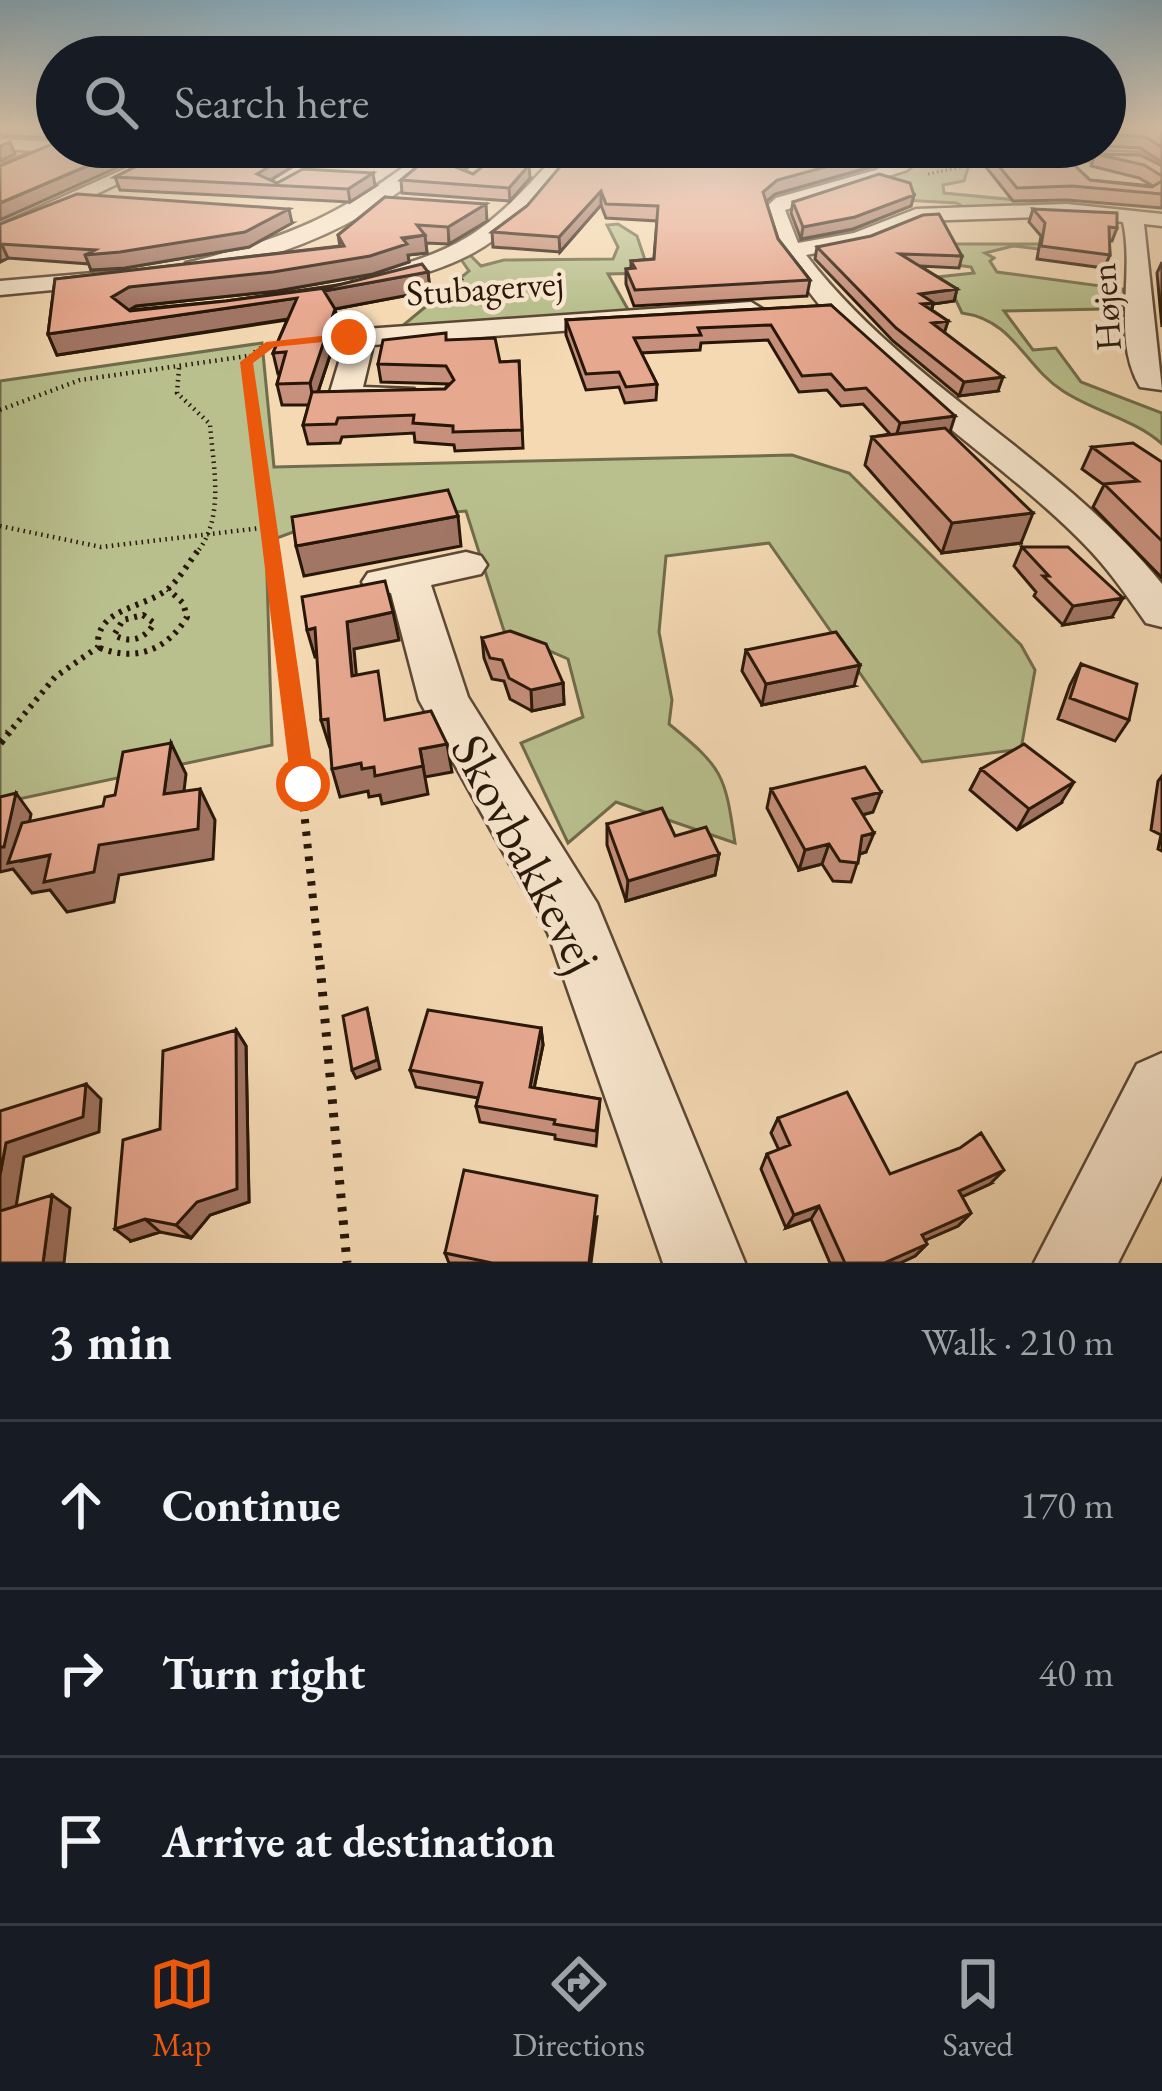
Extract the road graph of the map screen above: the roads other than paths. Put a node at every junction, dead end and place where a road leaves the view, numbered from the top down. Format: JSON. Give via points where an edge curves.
{"nodes":[{"id":1,"x":98,"y":187,"type":"edge"},
{"id":2,"x":391,"y":187,"type":"edge"},
{"id":3,"x":529,"y":187,"type":"edge"},
{"id":4,"x":835,"y":187,"type":"edge"},
{"id":5,"x":76,"y":197,"type":"junction"},
{"id":6,"x":120,"y":200,"type":"edge"},
{"id":7,"x":371,"y":202,"type":"junction"},
{"id":8,"x":412,"y":205,"type":"edge"},
{"id":9,"x":311,"y":213,"type":"dead end"},
{"id":10,"x":351,"y":216,"type":"junction"},
{"id":11,"x":1132,"y":218,"type":"junction"},
{"id":12,"x":1162,"y":220,"type":"edge"},
{"id":13,"x":0,"y":233,"type":"edge"},
{"id":14,"x":791,"y":252,"type":"junction"},
{"id":15,"x":177,"y":271,"type":"edge"},
{"id":16,"x":137,"y":276,"type":"edge"},
{"id":17,"x":0,"y":287,"type":"edge"},
{"id":18,"x":344,"y":287,"type":"edge"},
{"id":19,"x":809,"y":308,"type":"junction"},
{"id":20,"x":1162,"y":381,"type":"edge"},
{"id":21,"x":436,"y":395,"type":"edge"},
{"id":22,"x":1025,"y":494,"type":"junction"},
{"id":23,"x":1068,"y":547,"type":"edge"},
{"id":24,"x":349,"y":588,"type":"edge"},
{"id":25,"x":1162,"y":613,"type":"edge"},
{"id":26,"x":1162,"y":1089,"type":"edge"},
{"id":27,"x":704,"y":1263,"type":"edge"},
{"id":28,"x":1075,"y":1263,"type":"edge"}],
"edges":[{"from":1,"to":5,"type":"street"},
{"from":2,"to":7,"type":"street"},
{"from":3,"to":18,"type":"street","via":[[491,234],[458,252]]},
{"from":4,"to":14,"type":"street","via":[[774,209]]},
{"from":5,"to":6,"type":"street"},
{"from":5,"to":13,"type":"street"},
{"from":7,"to":8,"type":"street"},
{"from":7,"to":10,"type":"street"},
{"from":9,"to":10,"type":"street"},
{"from":10,"to":15,"type":"street","via":[[295,244]]},
{"from":11,"to":12,"type":"street"},
{"from":11,"to":14,"type":"street","via":[[1066,210],[916,215],[860,238]]},
{"from":11,"to":20,"type":"street","name":"Højen","via":[[1142,361],[1151,381]]},
{"from":14,"to":19,"type":"street"},
{"from":16,"to":17,"type":"street"},
{"from":19,"to":21,"type":"street","name":"Stubagervej","via":[[401,332],[359,342],[346,392]]},
{"from":19,"to":22,"type":"street"},
{"from":22,"to":23,"type":"street"},
{"from":22,"to":25,"type":"street","via":[[1096,533]]},
{"from":24,"to":27,"type":"street","name":"Skovbakkevej","via":[[437,571],[445,700],[575,923]]},
{"from":26,"to":28,"type":"street"}]}
